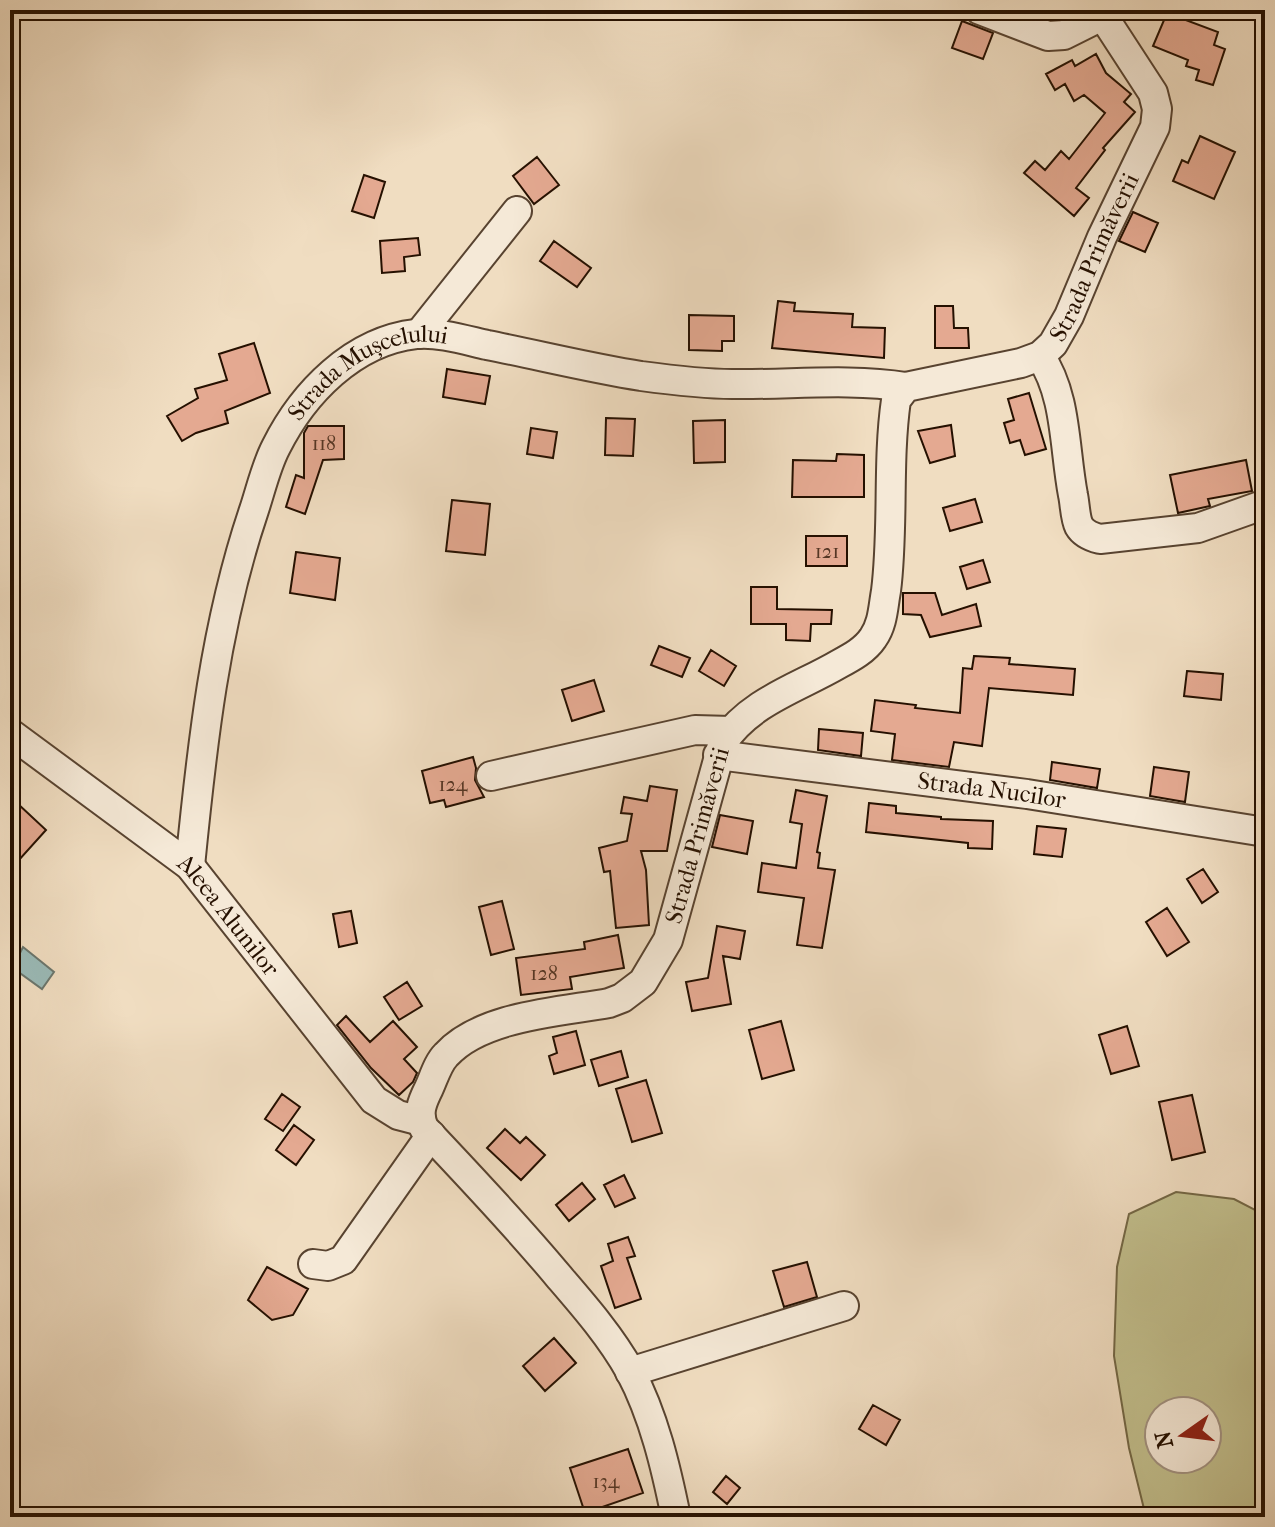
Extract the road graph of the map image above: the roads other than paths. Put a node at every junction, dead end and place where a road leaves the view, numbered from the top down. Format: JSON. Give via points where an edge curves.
{"nodes":[{"id":1,"x":980,"y":10,"type":"edge"},
{"id":2,"x":1101,"y":13,"type":"edge"},
{"id":3,"x":517,"y":211,"type":"dead end"},
{"id":4,"x":419,"y":334,"type":"junction"},
{"id":5,"x":1040,"y":356,"type":"junction"},
{"id":6,"x":906,"y":387,"type":"junction"},
{"id":7,"x":1260,"y":506,"type":"dead end"},
{"id":8,"x":13,"y":742,"type":"edge"},
{"id":9,"x":724,"y":743,"type":"junction"},
{"id":10,"x":491,"y":776,"type":"dead end"},
{"id":11,"x":1265,"y":832,"type":"edge"},
{"id":12,"x":190,"y":866,"type":"junction"},
{"id":13,"x":426,"y":1128,"type":"junction"},
{"id":14,"x":313,"y":1264,"type":"dead end"},
{"id":15,"x":844,"y":1306,"type":"dead end"},
{"id":16,"x":630,"y":1372,"type":"junction"},
{"id":17,"x":676,"y":1517,"type":"edge"}],
"edges":[{"from":1,"to":2,"type":"street","via":[[1048,36],[1064,35]]},
{"from":2,"to":5,"type":"street","name":"Strada Primăverii","via":[[1153,93],[1155,127],[1062,332]]},
{"from":3,"to":4,"type":"street"},
{"from":4,"to":6,"type":"street","name":"Strada Mușcelului","via":[[685,381]]},
{"from":4,"to":12,"type":"street","name":"Strada Mușcelului","via":[[374,344],[340,367],[310,394],[275,448],[222,626]]},
{"from":5,"to":6,"type":"street","name":"Strada Primăverii"},
{"from":5,"to":7,"type":"street","via":[[1059,393],[1079,526],[1090,536],[1198,528]]},
{"from":6,"to":9,"type":"street","name":"Strada Primăverii","via":[[894,411],[890,559],[880,625],[860,652],[753,709]]},
{"from":8,"to":12,"type":"street","name":"Aleea Alunilor"},
{"from":9,"to":10,"type":"street","name":"Strada Nucilor","via":[[695,730]]},
{"from":9,"to":11,"type":"street","name":"Strada Nucilor"},
{"from":9,"to":13,"type":"street","name":"Strada Primăverii","via":[[668,940],[643,982],[609,1003],[499,1024],[469,1035],[444,1056],[420,1105]]},
{"from":12,"to":13,"type":"street","name":"Aleea Alunilor","via":[[374,1100]]},
{"from":13,"to":14,"type":"street","via":[[343,1260]]},
{"from":13,"to":16,"type":"street","via":[[597,1321]]},
{"from":15,"to":16,"type":"street"},
{"from":16,"to":17,"type":"street","via":[[651,1421]]}]}
